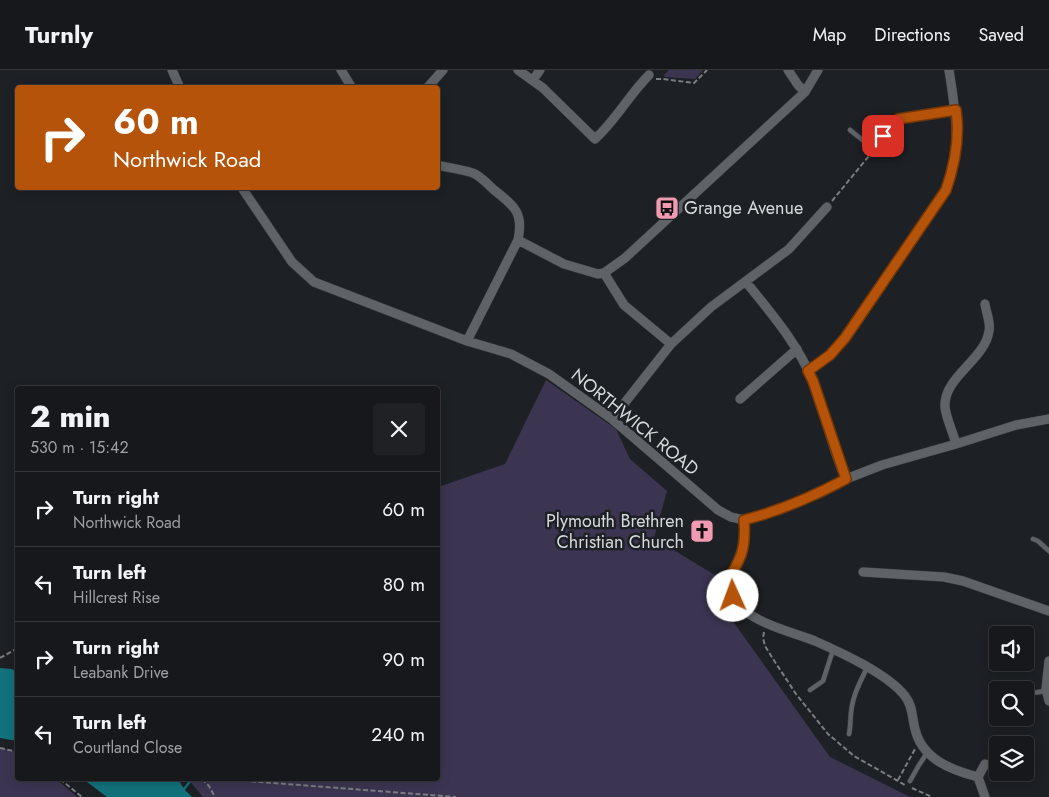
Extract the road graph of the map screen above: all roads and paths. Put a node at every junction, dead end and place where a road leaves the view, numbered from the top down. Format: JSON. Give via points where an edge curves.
{"nodes":[{"id":1,"x":172,"y":70,"type":"edge"},
{"id":2,"x":341,"y":70,"type":"edge"},
{"id":3,"x":443,"y":70,"type":"edge"},
{"id":4,"x":518,"y":70,"type":"edge"},
{"id":5,"x":540,"y":70,"type":"edge"},
{"id":6,"x":708,"y":70,"type":"edge"},
{"id":7,"x":788,"y":70,"type":"edge"},
{"id":8,"x":818,"y":70,"type":"edge"},
{"id":9,"x":949,"y":70,"type":"edge"},
{"id":10,"x":649,"y":75,"type":"joint"},
{"id":11,"x":532,"y":80,"type":"junction"},
{"id":12,"x":179,"y":85,"type":"edge"},
{"id":13,"x":350,"y":85,"type":"edge"},
{"id":14,"x":430,"y":85,"type":"edge"},
{"id":15,"x":805,"y":92,"type":"junction"},
{"id":16,"x":956,"y":110,"type":"junction"},
{"id":17,"x":850,"y":130,"type":"dead end"},
{"id":18,"x":877,"y":144,"type":"junction"},
{"id":19,"x":440,"y":166,"type":"edge"},
{"id":20,"x":243,"y":190,"type":"edge"},
{"id":21,"x":827,"y":207,"type":"joint"},
{"id":22,"x":518,"y":240,"type":"junction"},
{"id":23,"x":604,"y":272,"type":"junction"},
{"id":24,"x":746,"y":282,"type":"junction"},
{"id":25,"x":985,"y":304,"type":"dead end"},
{"id":26,"x":467,"y":341,"type":"junction"},
{"id":27,"x":671,"y":344,"type":"junction"},
{"id":28,"x":797,"y":349,"type":"junction"},
{"id":29,"x":808,"y":371,"type":"junction"},
{"id":30,"x":740,"y":399,"type":"dead end"},
{"id":31,"x":612,"y":419,"type":"junction"},
{"id":32,"x":1049,"y":419,"type":"edge"},
{"id":33,"x":956,"y":444,"type":"junction"},
{"id":34,"x":846,"y":479,"type":"junction"},
{"id":35,"x":744,"y":520,"type":"junction"},
{"id":36,"x":1033,"y":539,"type":"dead end"},
{"id":37,"x":1049,"y":551,"type":"edge"},
{"id":38,"x":863,"y":572,"type":"dead end"},
{"id":39,"x":1049,"y":611,"type":"edge"},
{"id":40,"x":766,"y":622,"type":"junction"},
{"id":41,"x":15,"y":650,"type":"edge"},
{"id":42,"x":834,"y":650,"type":"junction"},
{"id":43,"x":0,"y":658,"type":"edge"},
{"id":44,"x":1049,"y":661,"type":"edge"},
{"id":45,"x":867,"y":668,"type":"junction"},
{"id":46,"x":810,"y":690,"type":"dead end"},
{"id":47,"x":1046,"y":690,"type":"junction"},
{"id":48,"x":1034,"y":692,"type":"edge"},
{"id":49,"x":1049,"y":701,"type":"edge"},
{"id":50,"x":849,"y":734,"type":"joint"},
{"id":51,"x":840,"y":745,"type":"junction"},
{"id":52,"x":921,"y":745,"type":"junction"},
{"id":53,"x":0,"y":748,"type":"edge"},
{"id":54,"x":15,"y":751,"type":"edge"},
{"id":55,"x":927,"y":753,"type":"junction"},
{"id":56,"x":985,"y":764,"type":"dead end"},
{"id":57,"x":978,"y":777,"type":"junction"},
{"id":58,"x":898,"y":780,"type":"junction"},
{"id":59,"x":62,"y":781,"type":"edge"},
{"id":60,"x":204,"y":781,"type":"edge"},
{"id":61,"x":247,"y":781,"type":"edge"},
{"id":62,"x":910,"y":781,"type":"dead end"},
{"id":63,"x":82,"y":797,"type":"edge"},
{"id":64,"x":215,"y":797,"type":"edge"},
{"id":65,"x":456,"y":797,"type":"edge"},
{"id":66,"x":932,"y":797,"type":"edge"},
{"id":67,"x":985,"y":797,"type":"edge"}],
"edges":[{"from":1,"to":12,"type":"street"},
{"from":2,"to":13,"type":"street"},
{"from":3,"to":14,"type":"street"},
{"from":4,"to":11,"type":"street"},
{"from":5,"to":11,"type":"street"},
{"from":6,"to":10,"type":"path","via":[[694,83],[654,80]]},
{"from":7,"to":15,"type":"street"},
{"from":8,"to":15,"type":"street"},
{"from":9,"to":16,"type":"street"},
{"from":10,"to":11,"type":"street","via":[[595,139]]},
{"from":15,"to":23,"type":"street","via":[[625,258]]},
{"from":16,"to":18,"type":"street","via":[[898,119]]},
{"from":16,"to":29,"type":"street","via":[[954,170],[946,190],[845,338],[830,355]]},
{"from":17,"to":18,"type":"lane","via":[[865,142]]},
{"from":18,"to":21,"type":"path"},
{"from":19,"to":22,"type":"street","via":[[474,173],[511,203],[519,215]]},
{"from":20,"to":26,"type":"street","name":"NORTHWICK ROAD","via":[[292,262],[314,282]]},
{"from":21,"to":24,"type":"street","via":[[789,249]]},
{"from":22,"to":23,"type":"street","via":[[564,264],[598,274]]},
{"from":22,"to":26,"type":"street"},
{"from":23,"to":27,"type":"street","via":[[624,304]]},
{"from":24,"to":27,"type":"street","via":[[711,307]]},
{"from":24,"to":28,"type":"street"},
{"from":25,"to":33,"type":"street","via":[[990,329],[986,342],[947,392],[945,406]]},
{"from":26,"to":31,"type":"street","name":"NORTHWICK ROAD","via":[[511,354],[549,374]]},
{"from":27,"to":31,"type":"street"},
{"from":28,"to":29,"type":"street"},
{"from":28,"to":30,"type":"street"},
{"from":29,"to":34,"type":"street"},
{"from":31,"to":35,"type":"street","name":"NORTHWICK ROAD","via":[[718,510]]},
{"from":32,"to":33,"type":"street","via":[[1016,425]]},
{"from":33,"to":34,"type":"street","via":[[882,464]]},
{"from":34,"to":35,"type":"street","via":[[818,494]]},
{"from":35,"to":40,"type":"street","via":[[744,544],[732,570],[730,585],[740,606]]},
{"from":36,"to":37,"type":"lane"},
{"from":38,"to":39,"type":"street","via":[[944,577]]},
{"from":40,"to":42,"type":"street"},
{"from":40,"to":51,"type":"path","via":[[765,646],[816,719]]},
{"from":41,"to":43,"type":"path"},
{"from":42,"to":45,"type":"street"},
{"from":42,"to":46,"type":"lane","via":[[823,680]]},
{"from":44,"to":47,"type":"street"},
{"from":45,"to":50,"type":"lane","via":[[851,707]]},
{"from":45,"to":52,"type":"street","via":[[891,682],[906,697]]},
{"from":47,"to":48,"type":"lane"},
{"from":47,"to":49,"type":"street"},
{"from":50,"to":51,"type":"path"},
{"from":51,"to":58,"type":"path"},
{"from":52,"to":55,"type":"street"},
{"from":52,"to":58,"type":"path","via":[[915,748]]},
{"from":53,"to":54,"type":"path"},
{"from":55,"to":57,"type":"street","via":[[940,764]]},
{"from":55,"to":62,"type":"lane"},
{"from":56,"to":57,"type":"street"},
{"from":57,"to":67,"type":"street"},
{"from":58,"to":66,"type":"path"},
{"from":59,"to":63,"type":"path"},
{"from":60,"to":64,"type":"path"},
{"from":61,"to":65,"type":"path"}]}
